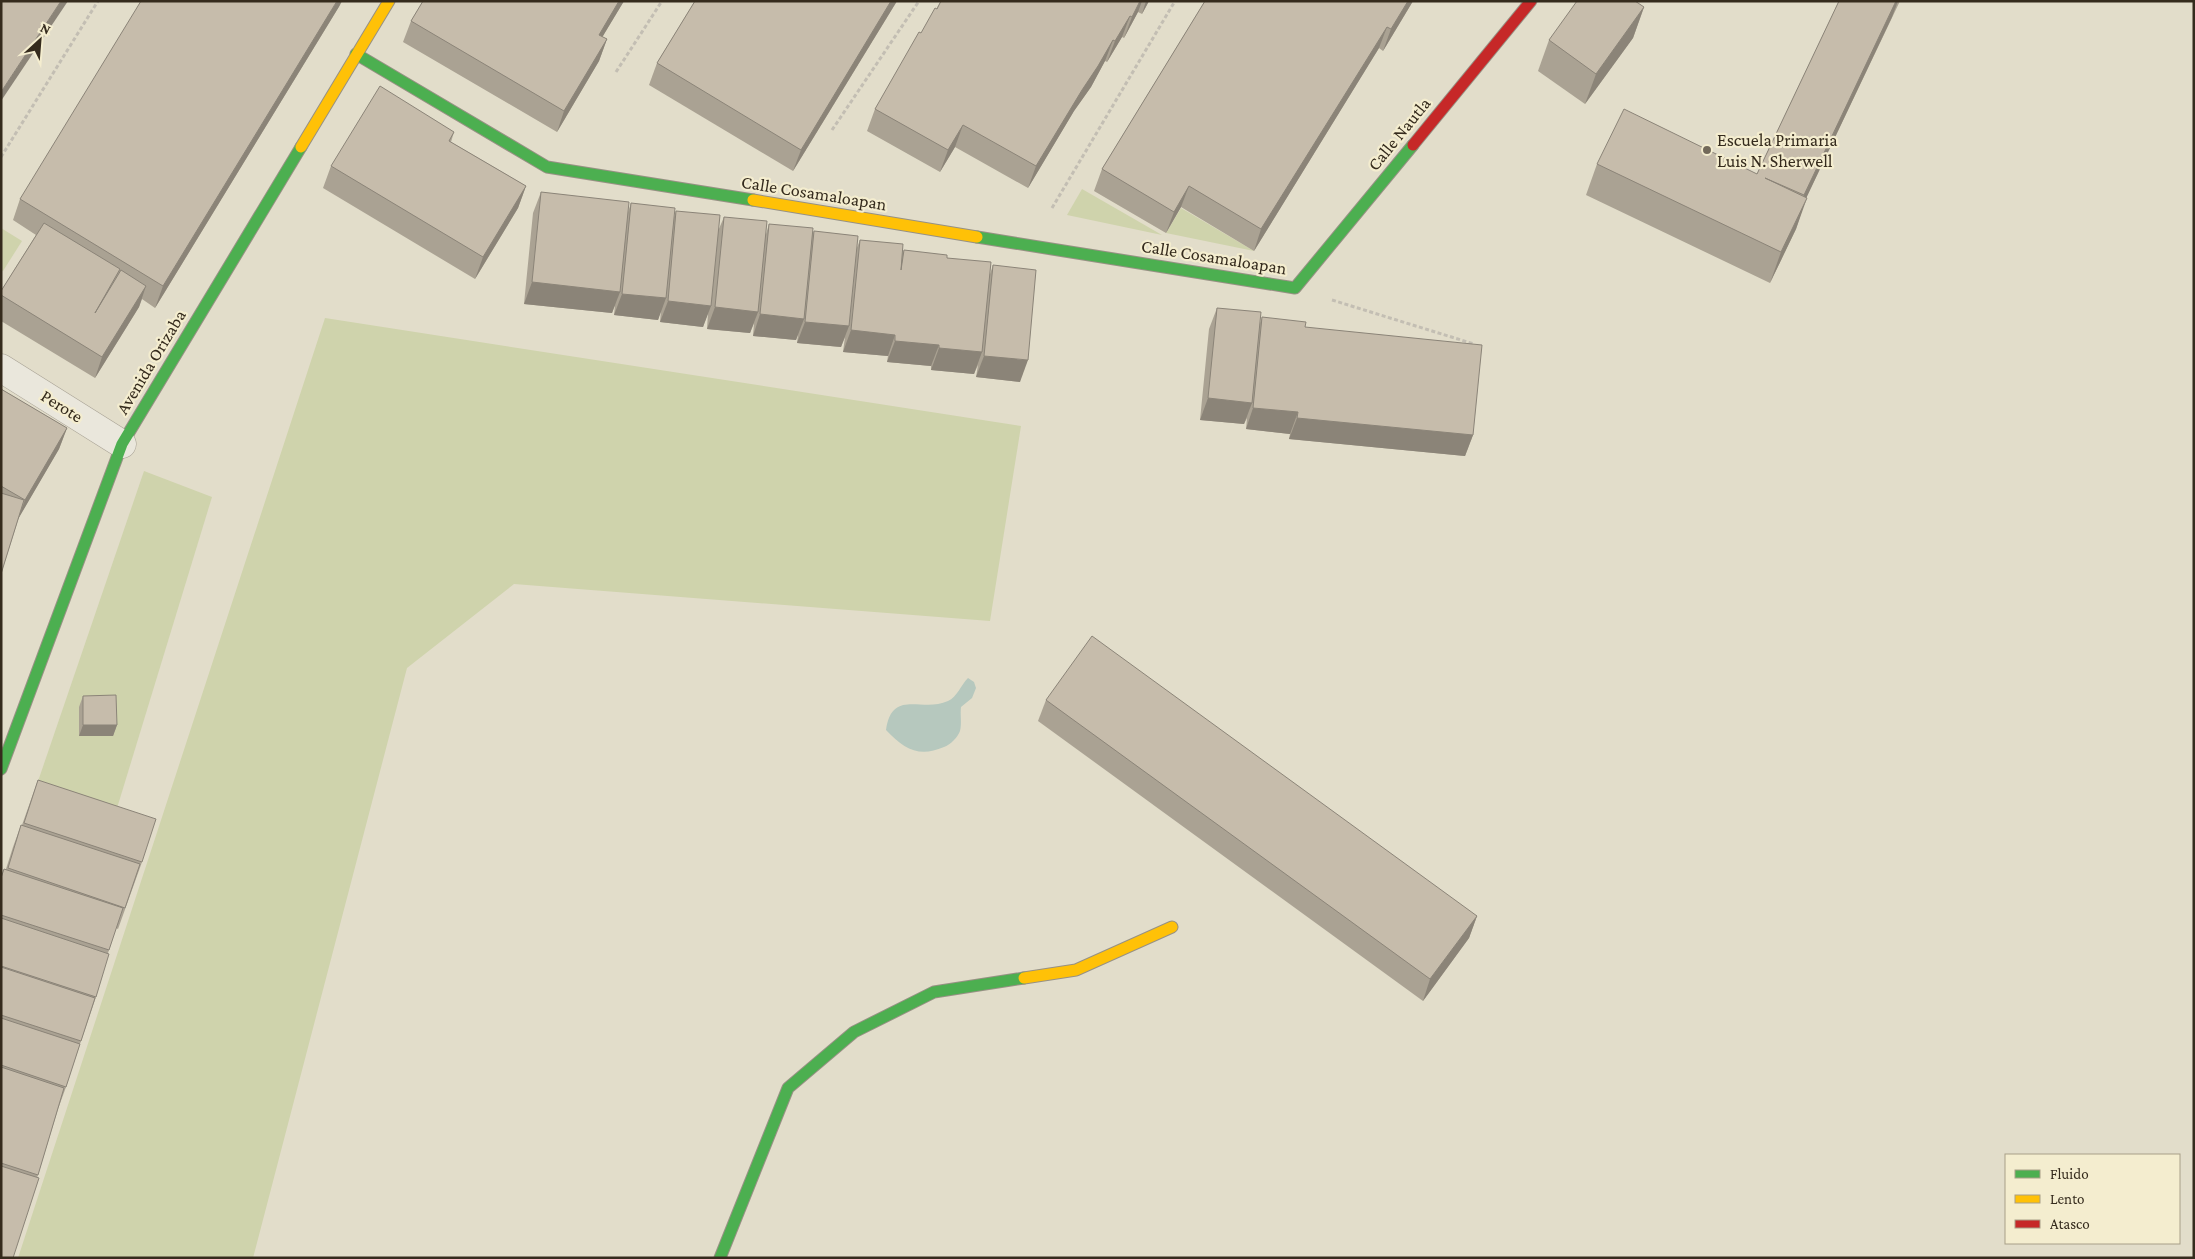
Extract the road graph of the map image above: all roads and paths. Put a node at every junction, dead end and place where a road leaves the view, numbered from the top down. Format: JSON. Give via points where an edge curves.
{"nodes":[{"id":1,"x":98,"y":1,"type":"edge"},
{"id":2,"x":389,"y":1,"type":"edge"},
{"id":3,"x":662,"y":1,"type":"edge"},
{"id":4,"x":918,"y":1,"type":"edge"},
{"id":5,"x":1175,"y":1,"type":"edge"},
{"id":6,"x":1531,"y":1,"type":"edge"},
{"id":7,"x":356,"y":54,"type":"junction"},
{"id":8,"x":616,"y":72,"type":"dead end"},
{"id":9,"x":832,"y":130,"type":"dead end"},
{"id":10,"x":1,"y":157,"type":"edge"},
{"id":11,"x":1052,"y":208,"type":"dead end"},
{"id":12,"x":1295,"y":288,"type":"junction"},
{"id":13,"x":1480,"y":346,"type":"edge"},
{"id":14,"x":1,"y":368,"type":"edge"},
{"id":15,"x":122,"y":444,"type":"junction"},
{"id":16,"x":1,"y":768,"type":"edge"},
{"id":17,"x":1172,"y":927,"type":"dead end"},
{"id":18,"x":720,"y":1258,"type":"edge"}],
"edges":[{"from":1,"to":10,"type":"path"},
{"from":2,"to":7,"type":"street","name":"Avenida Orizaba"},
{"from":3,"to":8,"type":"path"},
{"from":4,"to":9,"type":"path"},
{"from":5,"to":11,"type":"path"},
{"from":6,"to":12,"type":"street","name":"Calle Nautla"},
{"from":7,"to":12,"type":"street","name":"Calle Cosamaloapan","via":[[547,167]]},
{"from":7,"to":15,"type":"street","name":"Avenida Orizaba"},
{"from":12,"to":13,"type":"path"},
{"from":14,"to":15,"type":"street","name":"Perote"},
{"from":15,"to":16,"type":"street","name":"Avenida Orizaba"},
{"from":17,"to":18,"type":"street","via":[[1076,970],[934,992],[854,1032],[788,1088]]}]}
